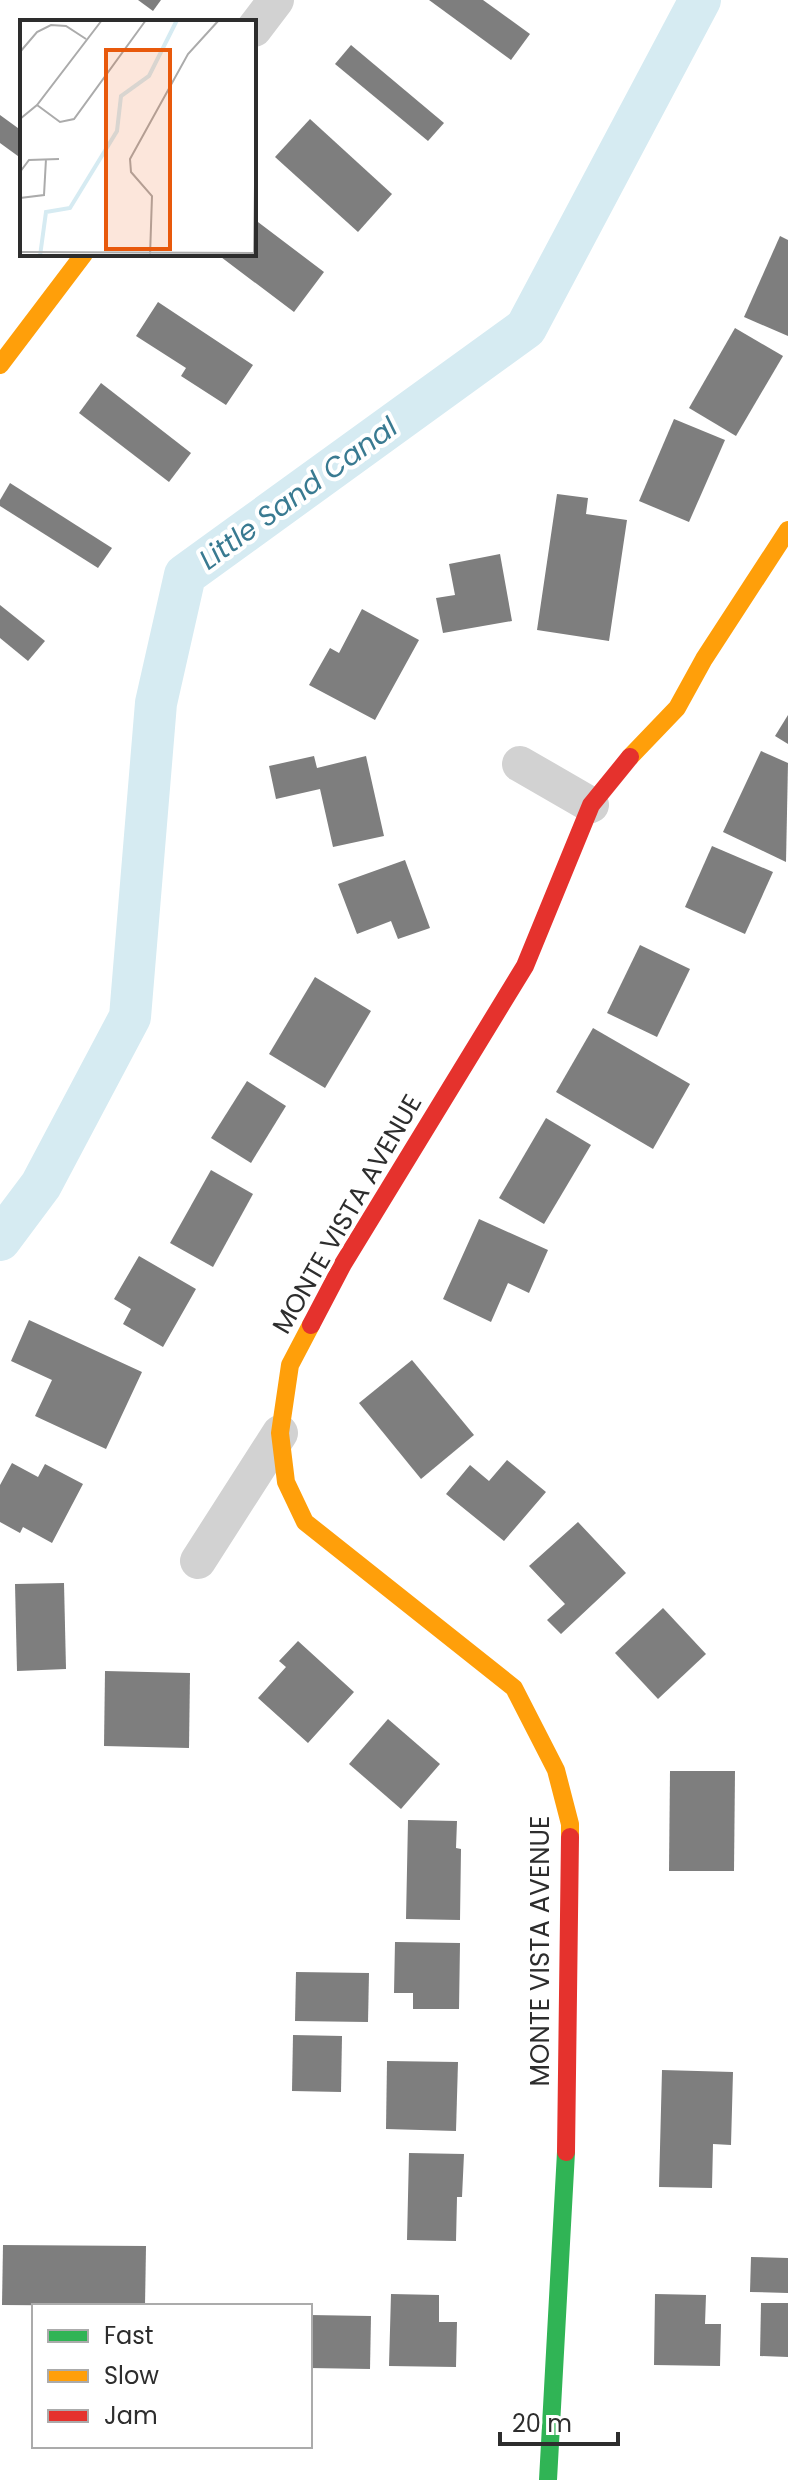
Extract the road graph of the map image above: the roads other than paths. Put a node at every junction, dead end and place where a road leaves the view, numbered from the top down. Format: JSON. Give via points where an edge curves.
{"nodes":[{"id":1,"x":276,"y":0,"type":"edge"},
{"id":2,"x":256,"y":26,"type":"edge"},
{"id":3,"x":82,"y":256,"type":"edge"},
{"id":4,"x":0,"y":365,"type":"edge"},
{"id":5,"x":788,"y":530,"type":"edge"},
{"id":6,"x":520,"y":764,"type":"dead end"},
{"id":7,"x":591,"y":805,"type":"junction"},
{"id":8,"x":280,"y":1433,"type":"junction"},
{"id":9,"x":198,"y":1561,"type":"dead end"},
{"id":10,"x":548,"y":2480,"type":"edge"}],
"edges":[{"from":1,"to":2,"type":"street"},
{"from":3,"to":4,"type":"street"},
{"from":5,"to":7,"type":"street","name":"MONTE VISTA AVENUE","via":[[677,708]]},
{"from":6,"to":7,"type":"street"},
{"from":7,"to":8,"type":"street","name":"MONTE VISTA AVENUE","via":[[525,966],[343,1264],[290,1365]]},
{"from":8,"to":9,"type":"street"},
{"from":8,"to":10,"type":"street","name":"MONTE VISTA AVENUE","via":[[286,1482],[305,1522],[514,1688],[556,1770],[570,1824],[566,2152]]}]}
